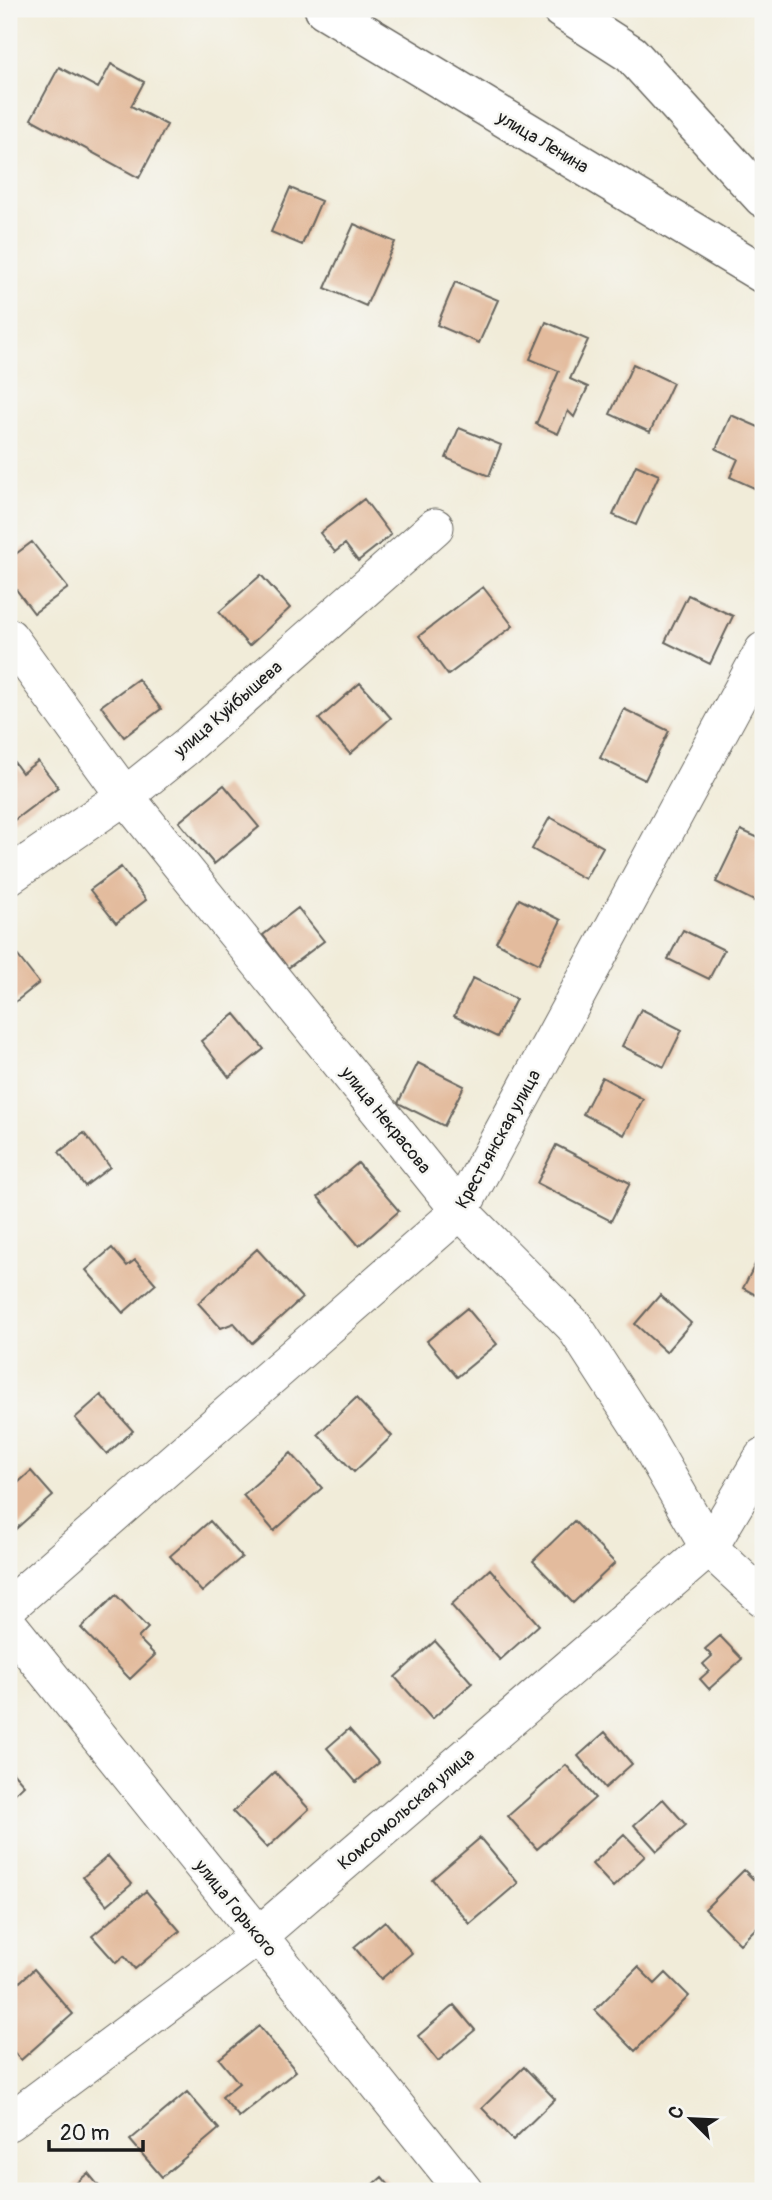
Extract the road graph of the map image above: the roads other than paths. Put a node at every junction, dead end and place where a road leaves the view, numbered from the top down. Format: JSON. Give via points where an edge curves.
{"nodes":[{"id":1,"x":324,"y":9,"type":"edge"},
{"id":2,"x":561,"y":9,"type":"edge"},
{"id":3,"x":763,"y":198,"type":"edge"},
{"id":4,"x":763,"y":274,"type":"edge"},
{"id":5,"x":435,"y":527,"type":"dead end"},
{"id":6,"x":9,"y":637,"type":"edge"},
{"id":7,"x":763,"y":651,"type":"edge"},
{"id":8,"x":125,"y":796,"type":"junction"},
{"id":9,"x":9,"y":876,"type":"edge"},
{"id":10,"x":460,"y":1211,"type":"junction"},
{"id":11,"x":763,"y":1457,"type":"edge"},
{"id":12,"x":709,"y":1548,"type":"junction"},
{"id":13,"x":763,"y":1598,"type":"edge"},
{"id":14,"x":9,"y":1606,"type":"edge"},
{"id":15,"x":9,"y":1625,"type":"edge"},
{"id":16,"x":258,"y":1936,"type":"junction"},
{"id":17,"x":9,"y":2122,"type":"edge"},
{"id":18,"x":464,"y":2191,"type":"edge"}],
"edges":[{"from":1,"to":4,"type":"main road","name":"улица Ленина"},
{"from":2,"to":3,"type":"main road","via":[[631,54]]},
{"from":5,"to":8,"type":"street","name":"улица Куйбышева"},
{"from":6,"to":8,"type":"street","name":"улица Некрасова"},
{"from":7,"to":10,"type":"street","name":"Крестьянская улица"},
{"from":8,"to":9,"type":"street","name":"улица Куйбышева"},
{"from":8,"to":10,"type":"street","name":"улица Некрасова"},
{"from":10,"to":12,"type":"street","name":"улица Некрасова","via":[[574,1326]]},
{"from":10,"to":14,"type":"street","name":"Крестьянская улица"},
{"from":11,"to":12,"type":"street","name":"Комсомольская улица"},
{"from":12,"to":13,"type":"street","name":"улица Некрасова"},
{"from":12,"to":16,"type":"street","name":"Комсомольская улица"},
{"from":15,"to":16,"type":"street","name":"улица Горького"},
{"from":16,"to":17,"type":"street","name":"Комсомольская улица"},
{"from":16,"to":18,"type":"street","name":"улица Горького"}]}
